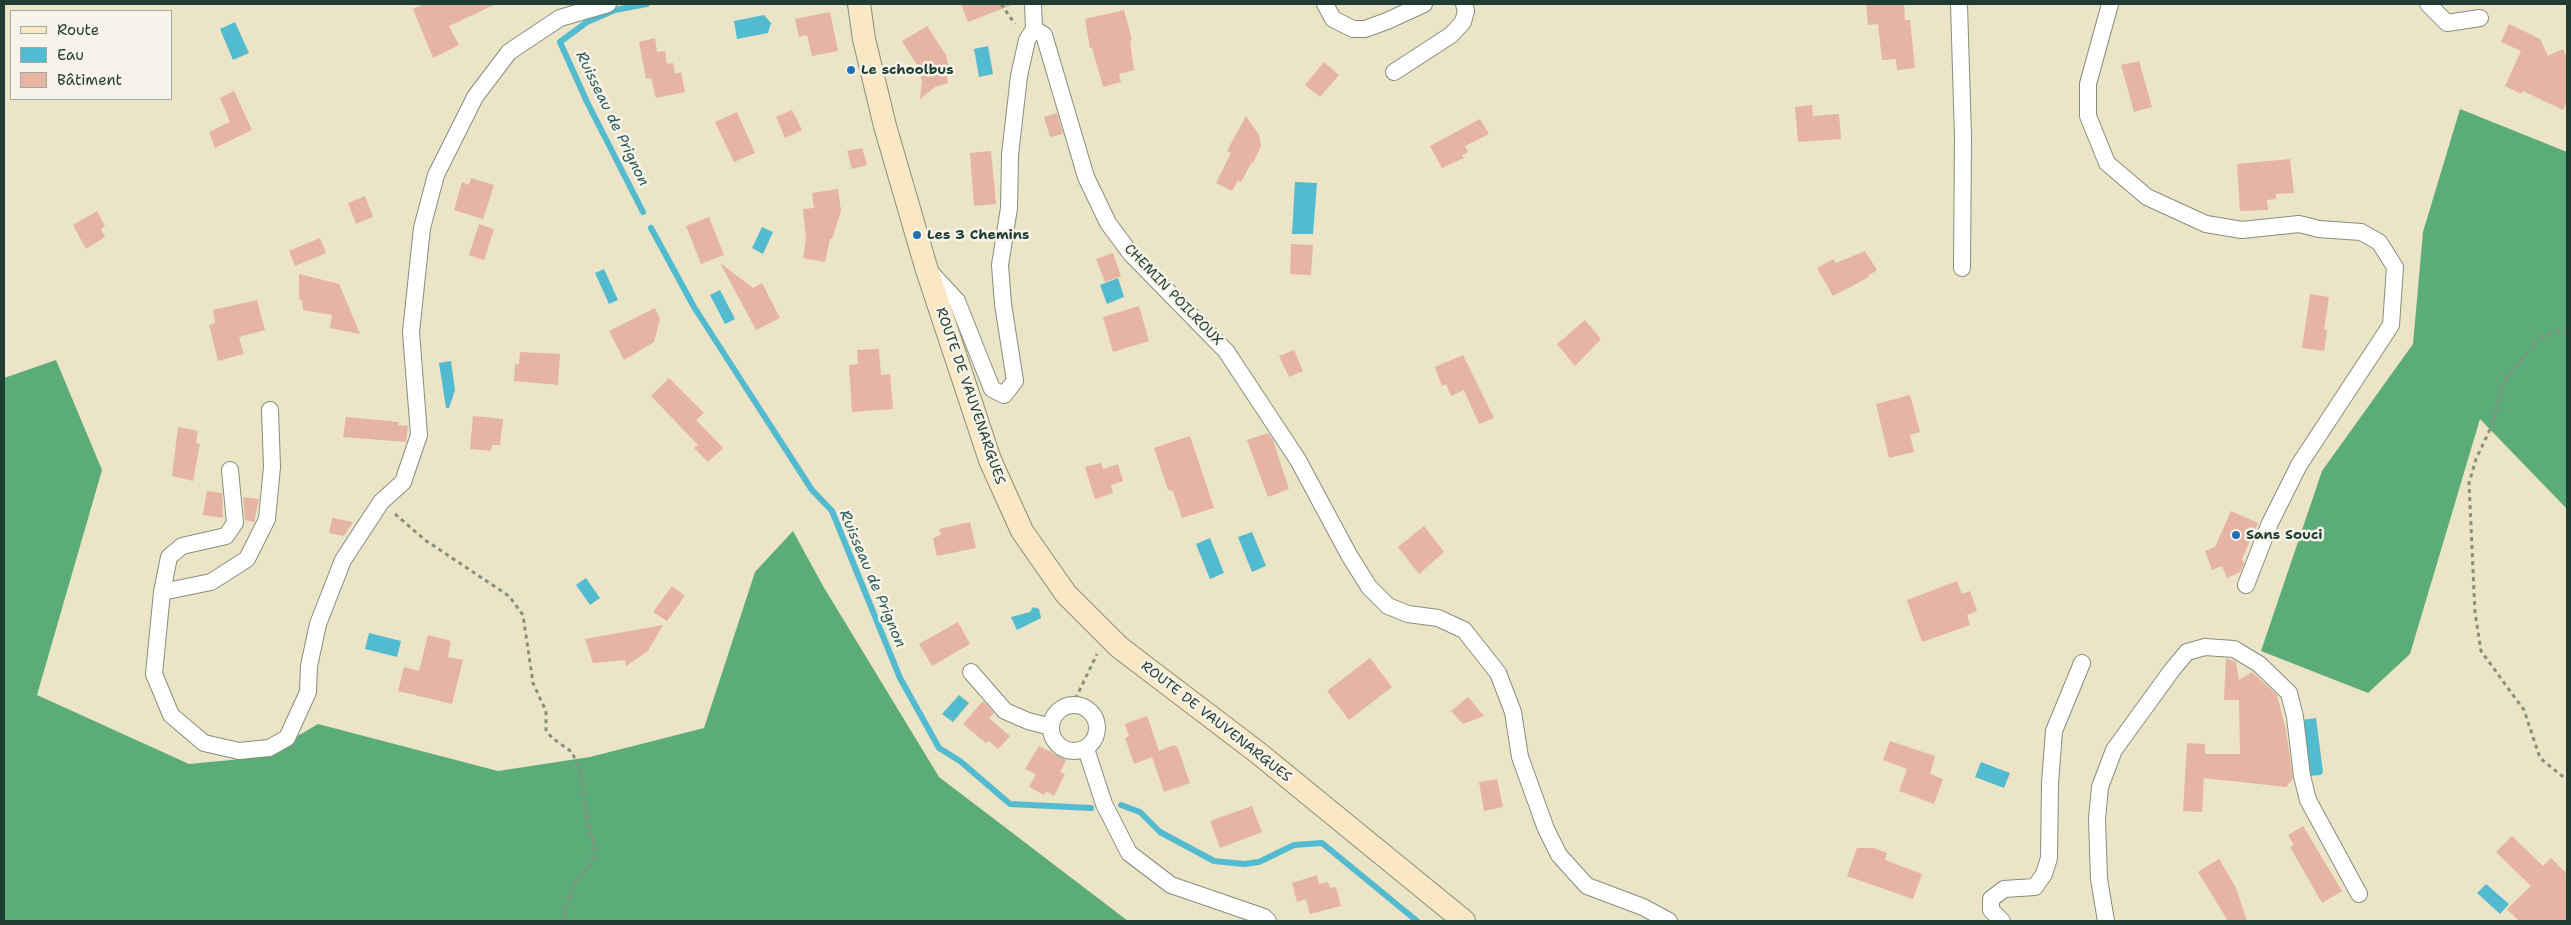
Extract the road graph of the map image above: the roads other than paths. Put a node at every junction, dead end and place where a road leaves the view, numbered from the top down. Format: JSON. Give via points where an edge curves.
{"nodes":[{"id":1,"x":608,"y":4,"type":"edge"},
{"id":2,"x":859,"y":4,"type":"edge"},
{"id":3,"x":1034,"y":4,"type":"edge"},
{"id":4,"x":1325,"y":4,"type":"edge"},
{"id":5,"x":1424,"y":4,"type":"edge"},
{"id":6,"x":1464,"y":4,"type":"edge"},
{"id":7,"x":1959,"y":4,"type":"edge"},
{"id":8,"x":2110,"y":4,"type":"edge"},
{"id":9,"x":2428,"y":4,"type":"edge"},
{"id":10,"x":2480,"y":18,"type":"dead end"},
{"id":11,"x":1034,"y":29,"type":"junction"},
{"id":12,"x":1394,"y":72,"type":"dead end"},
{"id":13,"x":926,"y":267,"type":"junction"},
{"id":14,"x":1962,"y":268,"type":"dead end"},
{"id":15,"x":270,"y":410,"type":"dead end"},
{"id":16,"x":230,"y":470,"type":"dead end"},
{"id":17,"x":2246,"y":585,"type":"dead end"},
{"id":18,"x":162,"y":592,"type":"junction"},
{"id":19,"x":2082,"y":663,"type":"dead end"},
{"id":20,"x":971,"y":672,"type":"dead end"},
{"id":21,"x":1051,"y":727,"type":"junction"},
{"id":22,"x":1086,"y":749,"type":"junction"},
{"id":23,"x":2359,"y":894,"type":"dead end"},
{"id":24,"x":1268,"y":921,"type":"edge"},
{"id":25,"x":1464,"y":921,"type":"edge"},
{"id":26,"x":1669,"y":921,"type":"edge"},
{"id":27,"x":2002,"y":921,"type":"edge"},
{"id":28,"x":2106,"y":921,"type":"edge"}],
"edges":[{"from":1,"to":18,"type":"street","via":[[560,18],[509,52],[475,97],[436,176],[422,228],[411,332],[419,435],[403,482],[381,502],[344,560],[318,624],[309,666],[308,692],[287,738],[268,748],[239,750],[204,743],[171,715],[154,674]]},
{"from":2,"to":13,"type":"main road","name":"ROUTE DE VAUVENARGUES","via":[[885,126]]},
{"from":3,"to":11,"type":"street"},
{"from":4,"to":5,"type":"street","via":[[1333,19],[1353,29],[1365,29]]},
{"from":6,"to":12,"type":"street","via":[[1466,11],[1462,22],[1451,35]]},
{"from":7,"to":14,"type":"street"},
{"from":8,"to":17,"type":"street","via":[[2088,84],[2088,116],[2107,163],[2147,197],[2206,224],[2242,230],[2299,224],[2361,232],[2379,242],[2396,267],[2391,325],[2299,466],[2270,523]]},
{"from":9,"to":10,"type":"street","via":[[2447,23]]},
{"from":11,"to":13,"type":"street","via":[[1027,40],[1019,76],[1010,155],[1009,208],[1000,265],[1015,381],[1004,395],[992,389],[958,302]]},
{"from":11,"to":26,"type":"street","name":"CHEMIN POILROUX","via":[[1044,35],[1086,177],[1108,223],[1131,254],[1226,351],[1298,460],[1369,587],[1388,606],[1408,614],[1438,618],[1464,630],[1498,673],[1513,712],[1520,757],[1559,855],[1587,886],[1643,907]]},
{"from":13,"to":25,"type":"main road","name":"ROUTE DE VAUVENARGUES","via":[[990,460],[1022,531],[1066,594],[1110,638],[1257,752]]},
{"from":15,"to":18,"type":"street","via":[[272,467],[267,520],[247,558],[211,582]]},
{"from":16,"to":18,"type":"street","via":[[235,523],[226,536],[182,546],[168,557]]},
{"from":19,"to":27,"type":"street","via":[[2054,731],[2049,858],[2035,887],[2004,889],[1991,899],[1991,910]]},
{"from":20,"to":21,"type":"street","via":[[1005,711],[1028,722]]},
{"from":21,"to":22,"type":"street","via":[[1059,746],[1076,752]]},
{"from":21,"to":22,"type":"street","via":[[1057,712],[1072,706],[1091,712],[1096,738]]},
{"from":22,"to":24,"type":"street","via":[[1104,804],[1129,853],[1171,884]]},
{"from":23,"to":28,"type":"street","via":[[2308,800],[2289,694],[2259,664],[2234,649],[2205,647],[2187,652],[2172,670],[2114,750],[2100,787],[2099,880]]}]}
